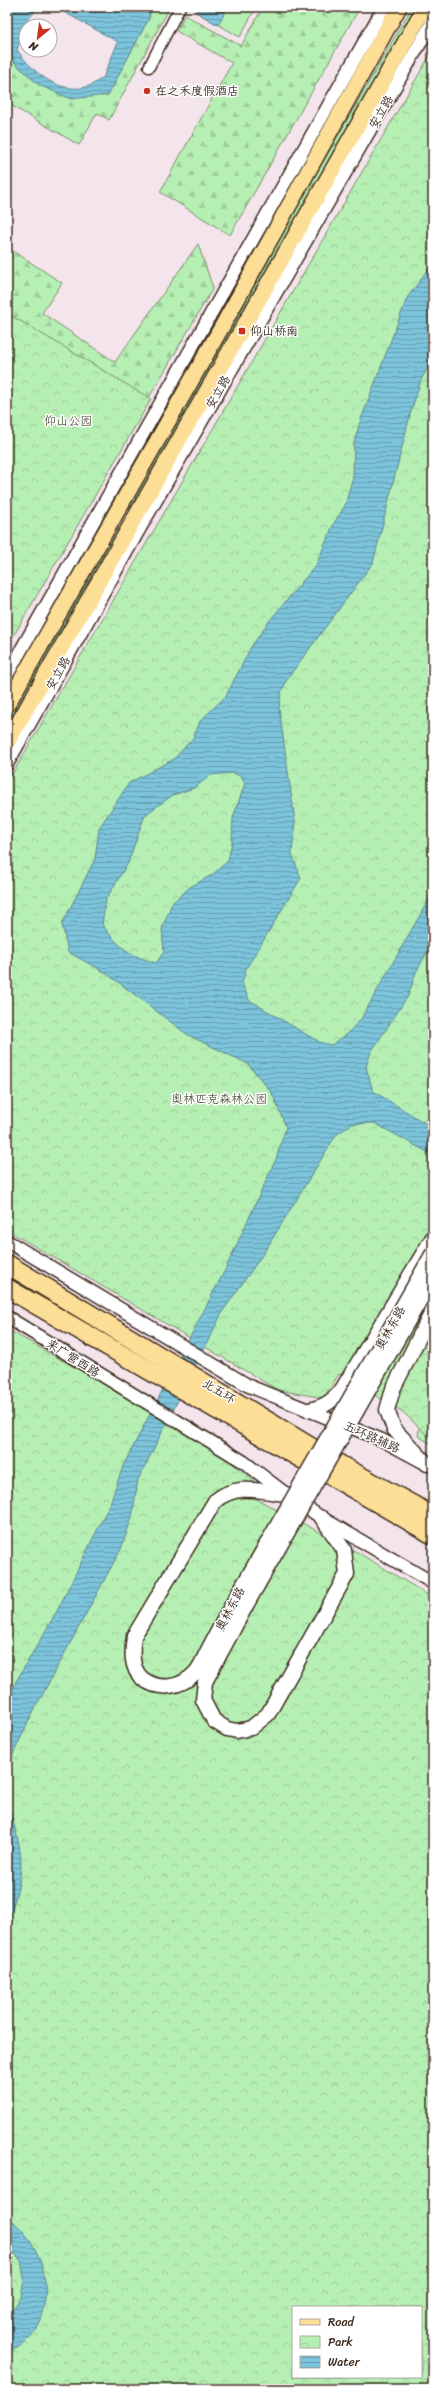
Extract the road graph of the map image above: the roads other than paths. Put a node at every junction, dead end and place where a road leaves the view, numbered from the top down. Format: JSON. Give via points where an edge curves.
{"nodes":[{"id":1,"x":180,"y":7,"type":"edge"},
{"id":2,"x":384,"y":7,"type":"edge"},
{"id":3,"x":400,"y":7,"type":"edge"},
{"id":4,"x":425,"y":7,"type":"edge"},
{"id":5,"x":433,"y":21,"type":"edge"},
{"id":6,"x":149,"y":67,"type":"dead end"},
{"id":7,"x":7,"y":675,"type":"edge"},
{"id":8,"x":7,"y":705,"type":"edge"},
{"id":9,"x":7,"y":743,"type":"edge"},
{"id":10,"x":7,"y":764,"type":"edge"},
{"id":11,"x":433,"y":1237,"type":"edge"},
{"id":12,"x":7,"y":1241,"type":"edge"},
{"id":13,"x":433,"y":1253,"type":"edge"},
{"id":14,"x":7,"y":1264,"type":"edge"},
{"id":15,"x":433,"y":1276,"type":"edge"},
{"id":16,"x":7,"y":1288,"type":"edge"},
{"id":17,"x":433,"y":1310,"type":"edge"},
{"id":18,"x":7,"y":1317,"type":"edge"},
{"id":19,"x":358,"y":1360,"type":"junction"},
{"id":20,"x":393,"y":1389,"type":"junction"},
{"id":21,"x":202,"y":1391,"type":"junction"},
{"id":22,"x":309,"y":1410,"type":"junction"},
{"id":23,"x":430,"y":1465,"type":"edge"},
{"id":24,"x":286,"y":1494,"type":"junction"},
{"id":25,"x":433,"y":1516,"type":"edge"},
{"id":26,"x":322,"y":1518,"type":"junction"},
{"id":27,"x":433,"y":1535,"type":"edge"},
{"id":28,"x":433,"y":1582,"type":"edge"},
{"id":29,"x":245,"y":1595,"type":"junction"}],
"edges":[{"from":1,"to":6,"type":"street"},
{"from":2,"to":7,"type":"street"},
{"from":3,"to":8,"type":"main road"},
{"from":4,"to":9,"type":"main road","name":"安立路"},
{"from":5,"to":10,"type":"street","name":"安立路","via":[[144,521]]},
{"from":11,"to":19,"type":"main road"},
{"from":12,"to":22,"type":"street","name":"五环路辅路","via":[[249,1386]]},
{"from":13,"to":29,"type":"main road","name":"奥林东路","bridge":true},
{"from":14,"to":21,"type":"highway","name":"北五环","via":[[153,1351]]},
{"from":15,"to":29,"type":"main road","name":"奥林东路","bridge":true},
{"from":16,"to":21,"type":"highway","name":"北五环","via":[[144,1368]]},
{"from":17,"to":20,"type":"main road"},
{"from":18,"to":24,"type":"street","name":"来广营西路","via":[[244,1462]]},
{"from":19,"to":20,"type":"main road","via":[[362,1373],[386,1390]]},
{"from":19,"to":22,"type":"main road","via":[[341,1391],[331,1402]]},
{"from":20,"to":23,"type":"main road","via":[[387,1410],[394,1429]]},
{"from":21,"to":25,"type":"highway","name":"北五环"},
{"from":21,"to":27,"type":"highway","name":"北五环"},
{"from":22,"to":23,"type":"street","name":"五环路辅路","via":[[382,1440]]},
{"from":24,"to":26,"type":"street","name":"来广营西路"},
{"from":24,"to":29,"type":"main road","name":"奥林东路","via":[[247,1490],[226,1492],[215,1502],[134,1636],[131,1652],[140,1678],[152,1686],[163,1688],[179,1684],[196,1673]]},
{"from":26,"to":28,"type":"street","name":"来广营西路"},
{"from":26,"to":29,"type":"main road","name":"奥林东路","via":[[344,1550],[347,1574],[268,1714],[251,1728],[237,1731],[226,1729],[214,1721],[203,1700],[205,1682]]}]}
